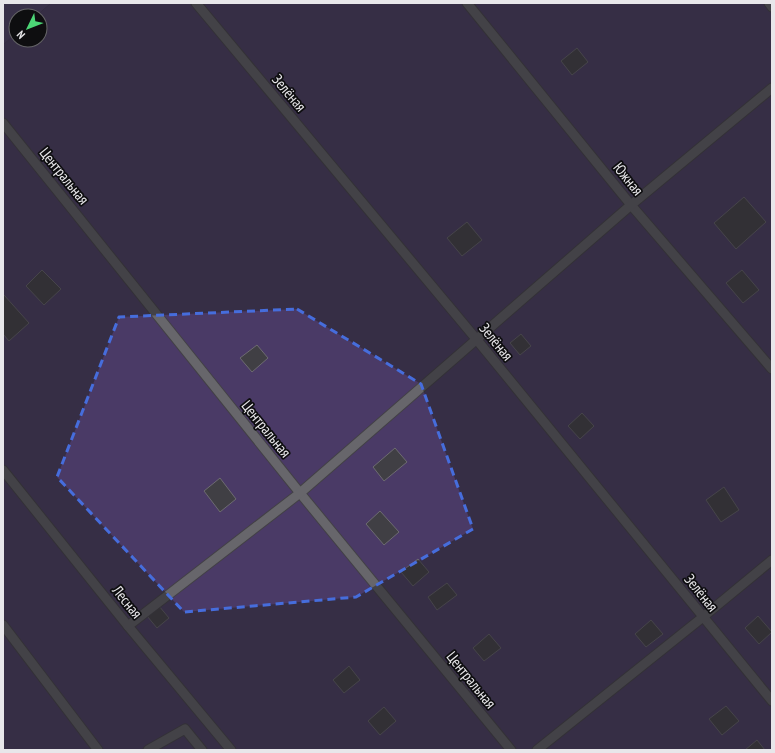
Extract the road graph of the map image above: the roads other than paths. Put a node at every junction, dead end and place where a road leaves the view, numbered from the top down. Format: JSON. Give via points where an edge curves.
{"nodes":[{"id":1,"x":196,"y":3,"type":"edge"},
{"id":2,"x":467,"y":3,"type":"edge"},
{"id":3,"x":769,"y":3,"type":"edge"},
{"id":4,"x":772,"y":7,"type":"edge"},
{"id":5,"x":772,"y":88,"type":"edge"},
{"id":6,"x":3,"y":123,"type":"edge"},
{"id":7,"x":631,"y":205,"type":"junction"},
{"id":8,"x":477,"y":340,"type":"junction"},
{"id":9,"x":772,"y":369,"type":"edge"},
{"id":10,"x":3,"y":470,"type":"edge"},
{"id":11,"x":300,"y":493,"type":"junction"},
{"id":12,"x":772,"y":560,"type":"edge"},
{"id":13,"x":703,"y":618,"type":"junction"},
{"id":14,"x":3,"y":625,"type":"edge"},
{"id":15,"x":128,"y":626,"type":"junction"},
{"id":16,"x":772,"y":701,"type":"edge"},
{"id":17,"x":98,"y":750,"type":"edge"},
{"id":18,"x":148,"y":750,"type":"edge"},
{"id":19,"x":202,"y":750,"type":"edge"},
{"id":20,"x":231,"y":750,"type":"edge"},
{"id":21,"x":511,"y":750,"type":"edge"},
{"id":22,"x":537,"y":750,"type":"edge"}],
"edges":[{"from":1,"to":8,"type":"lane","name":"Зелёная"},
{"from":2,"to":7,"type":"lane","name":"Южная"},
{"from":3,"to":4,"type":"lane"},
{"from":5,"to":7,"type":"lane"},
{"from":6,"to":11,"type":"lane","name":"Центральная"},
{"from":7,"to":8,"type":"lane"},
{"from":7,"to":9,"type":"lane","name":"Южная"},
{"from":8,"to":11,"type":"lane"},
{"from":8,"to":13,"type":"lane","name":"Зелёная"},
{"from":10,"to":15,"type":"lane","name":"Лесная"},
{"from":11,"to":15,"type":"lane"},
{"from":11,"to":21,"type":"lane","name":"Центральная"},
{"from":12,"to":13,"type":"lane"},
{"from":13,"to":16,"type":"lane","name":"Зелёная"},
{"from":13,"to":22,"type":"lane"},
{"from":14,"to":17,"type":"lane"},
{"from":15,"to":20,"type":"lane","name":"Лесная"},
{"from":18,"to":19,"type":"lane","via":[[185,729]]}]}
